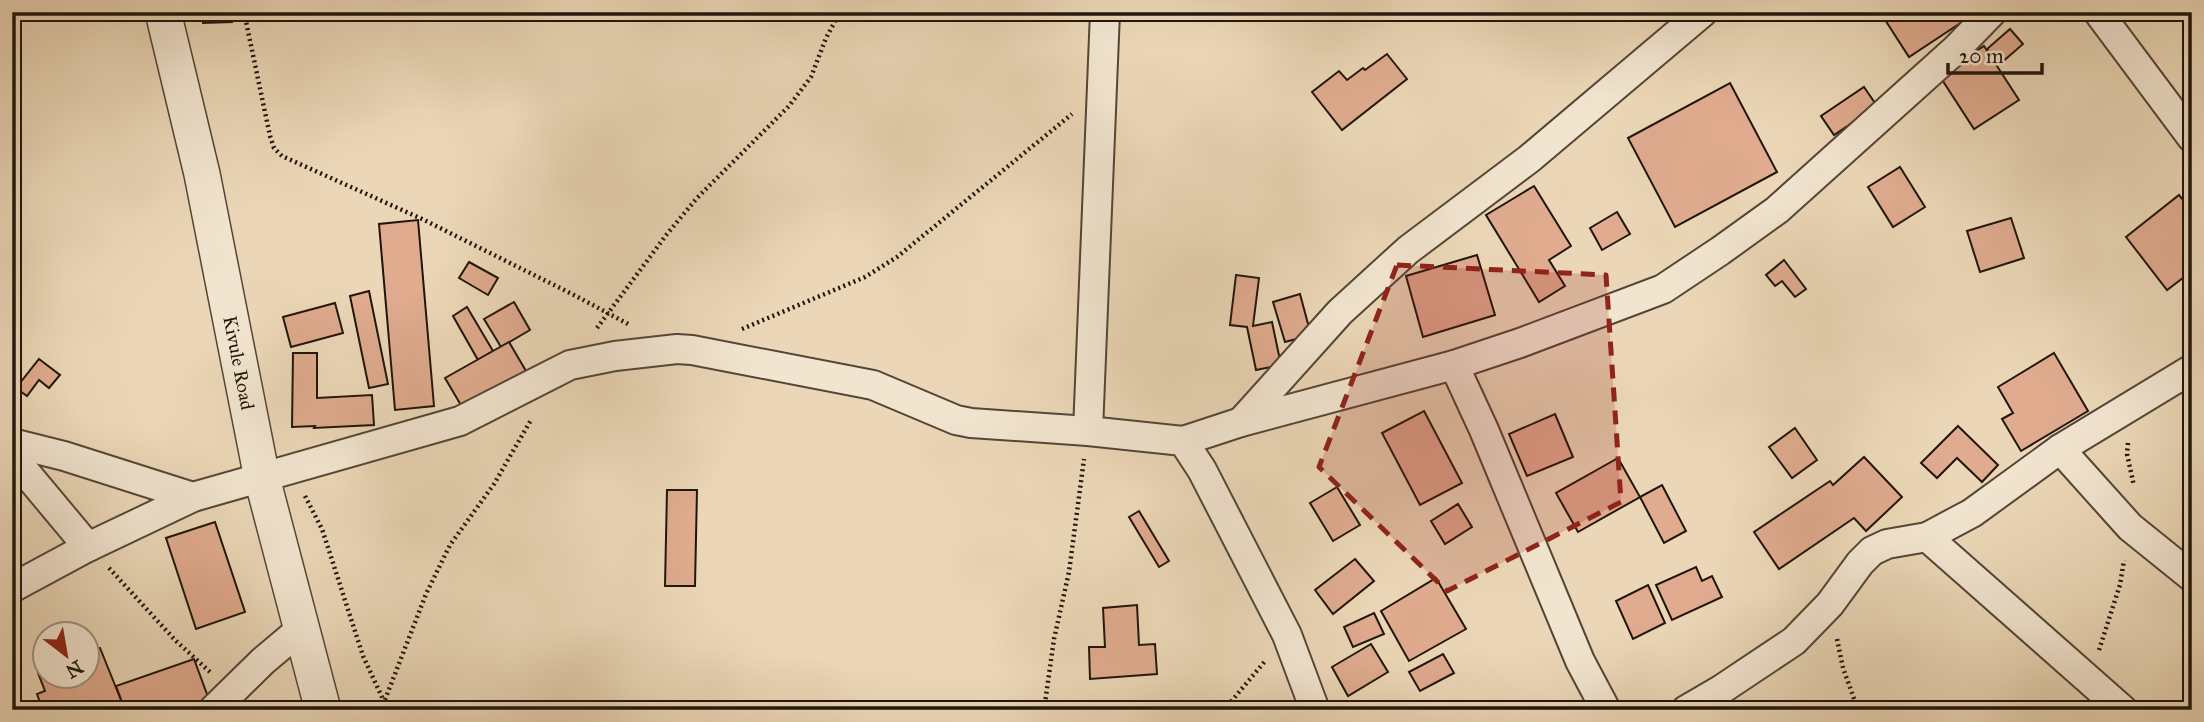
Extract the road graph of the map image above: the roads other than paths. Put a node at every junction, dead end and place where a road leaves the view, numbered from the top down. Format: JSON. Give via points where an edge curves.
{"nodes":[{"id":1,"x":163,"y":12,"type":"edge"},
{"id":2,"x":1105,"y":12,"type":"edge"},
{"id":3,"x":1703,"y":12,"type":"edge"},
{"id":4,"x":1992,"y":12,"type":"edge"},
{"id":5,"x":2098,"y":12,"type":"edge"},
{"id":6,"x":2192,"y":138,"type":"edge"},
{"id":7,"x":1454,"y":365,"type":"junction"},
{"id":8,"x":2192,"y":369,"type":"edge"},
{"id":9,"x":1241,"y":422,"type":"junction"},
{"id":10,"x":1088,"y":431,"type":"junction"},
{"id":11,"x":1183,"y":441,"type":"junction"},
{"id":12,"x":12,"y":443,"type":"edge"},
{"id":13,"x":2060,"y":449,"type":"junction"},
{"id":14,"x":12,"y":456,"type":"edge"},
{"id":15,"x":276,"y":474,"type":"junction"},
{"id":16,"x":193,"y":497,"type":"junction"},
{"id":17,"x":1927,"y":537,"type":"junction"},
{"id":18,"x":88,"y":547,"type":"junction"},
{"id":19,"x":2192,"y":577,"type":"edge"},
{"id":20,"x":12,"y":588,"type":"edge"},
{"id":21,"x":302,"y":629,"type":"junction"},
{"id":22,"x":221,"y":703,"type":"edge"},
{"id":23,"x":323,"y":710,"type":"edge"},
{"id":24,"x":1315,"y":710,"type":"edge"},
{"id":25,"x":1606,"y":710,"type":"edge"},
{"id":26,"x":1686,"y":710,"type":"edge"},
{"id":27,"x":2123,"y":710,"type":"edge"}],
"edges":[{"from":1,"to":15,"type":"street","name":"Kivule Road"},
{"from":2,"to":10,"type":"street"},
{"from":3,"to":9,"type":"street","via":[[1529,159],[1408,250],[1339,312]]},
{"from":4,"to":7,"type":"street","via":[[1777,210],[1663,289]]},
{"from":5,"to":6,"type":"street"},
{"from":7,"to":9,"type":"street"},
{"from":7,"to":25,"type":"street","via":[[1580,661]]},
{"from":8,"to":13,"type":"street"},
{"from":9,"to":11,"type":"street"},
{"from":10,"to":11,"type":"street"},
{"from":10,"to":15,"type":"street","via":[[971,424],[873,384],[677,349],[570,365],[460,421]]},
{"from":11,"to":24,"type":"street","via":[[1287,635]]},
{"from":12,"to":16,"type":"street"},
{"from":13,"to":17,"type":"street","via":[[1972,513]]},
{"from":13,"to":19,"type":"street","via":[[2130,527]]},
{"from":14,"to":18,"type":"street"},
{"from":15,"to":16,"type":"street"},
{"from":15,"to":21,"type":"street","name":"Kivule Road"},
{"from":16,"to":18,"type":"street"},
{"from":17,"to":26,"type":"street","via":[[1872,551],[1794,641]]},
{"from":17,"to":27,"type":"street"},
{"from":18,"to":20,"type":"street"},
{"from":21,"to":22,"type":"street"},
{"from":21,"to":23,"type":"street","name":"Kivule Road"}]}
